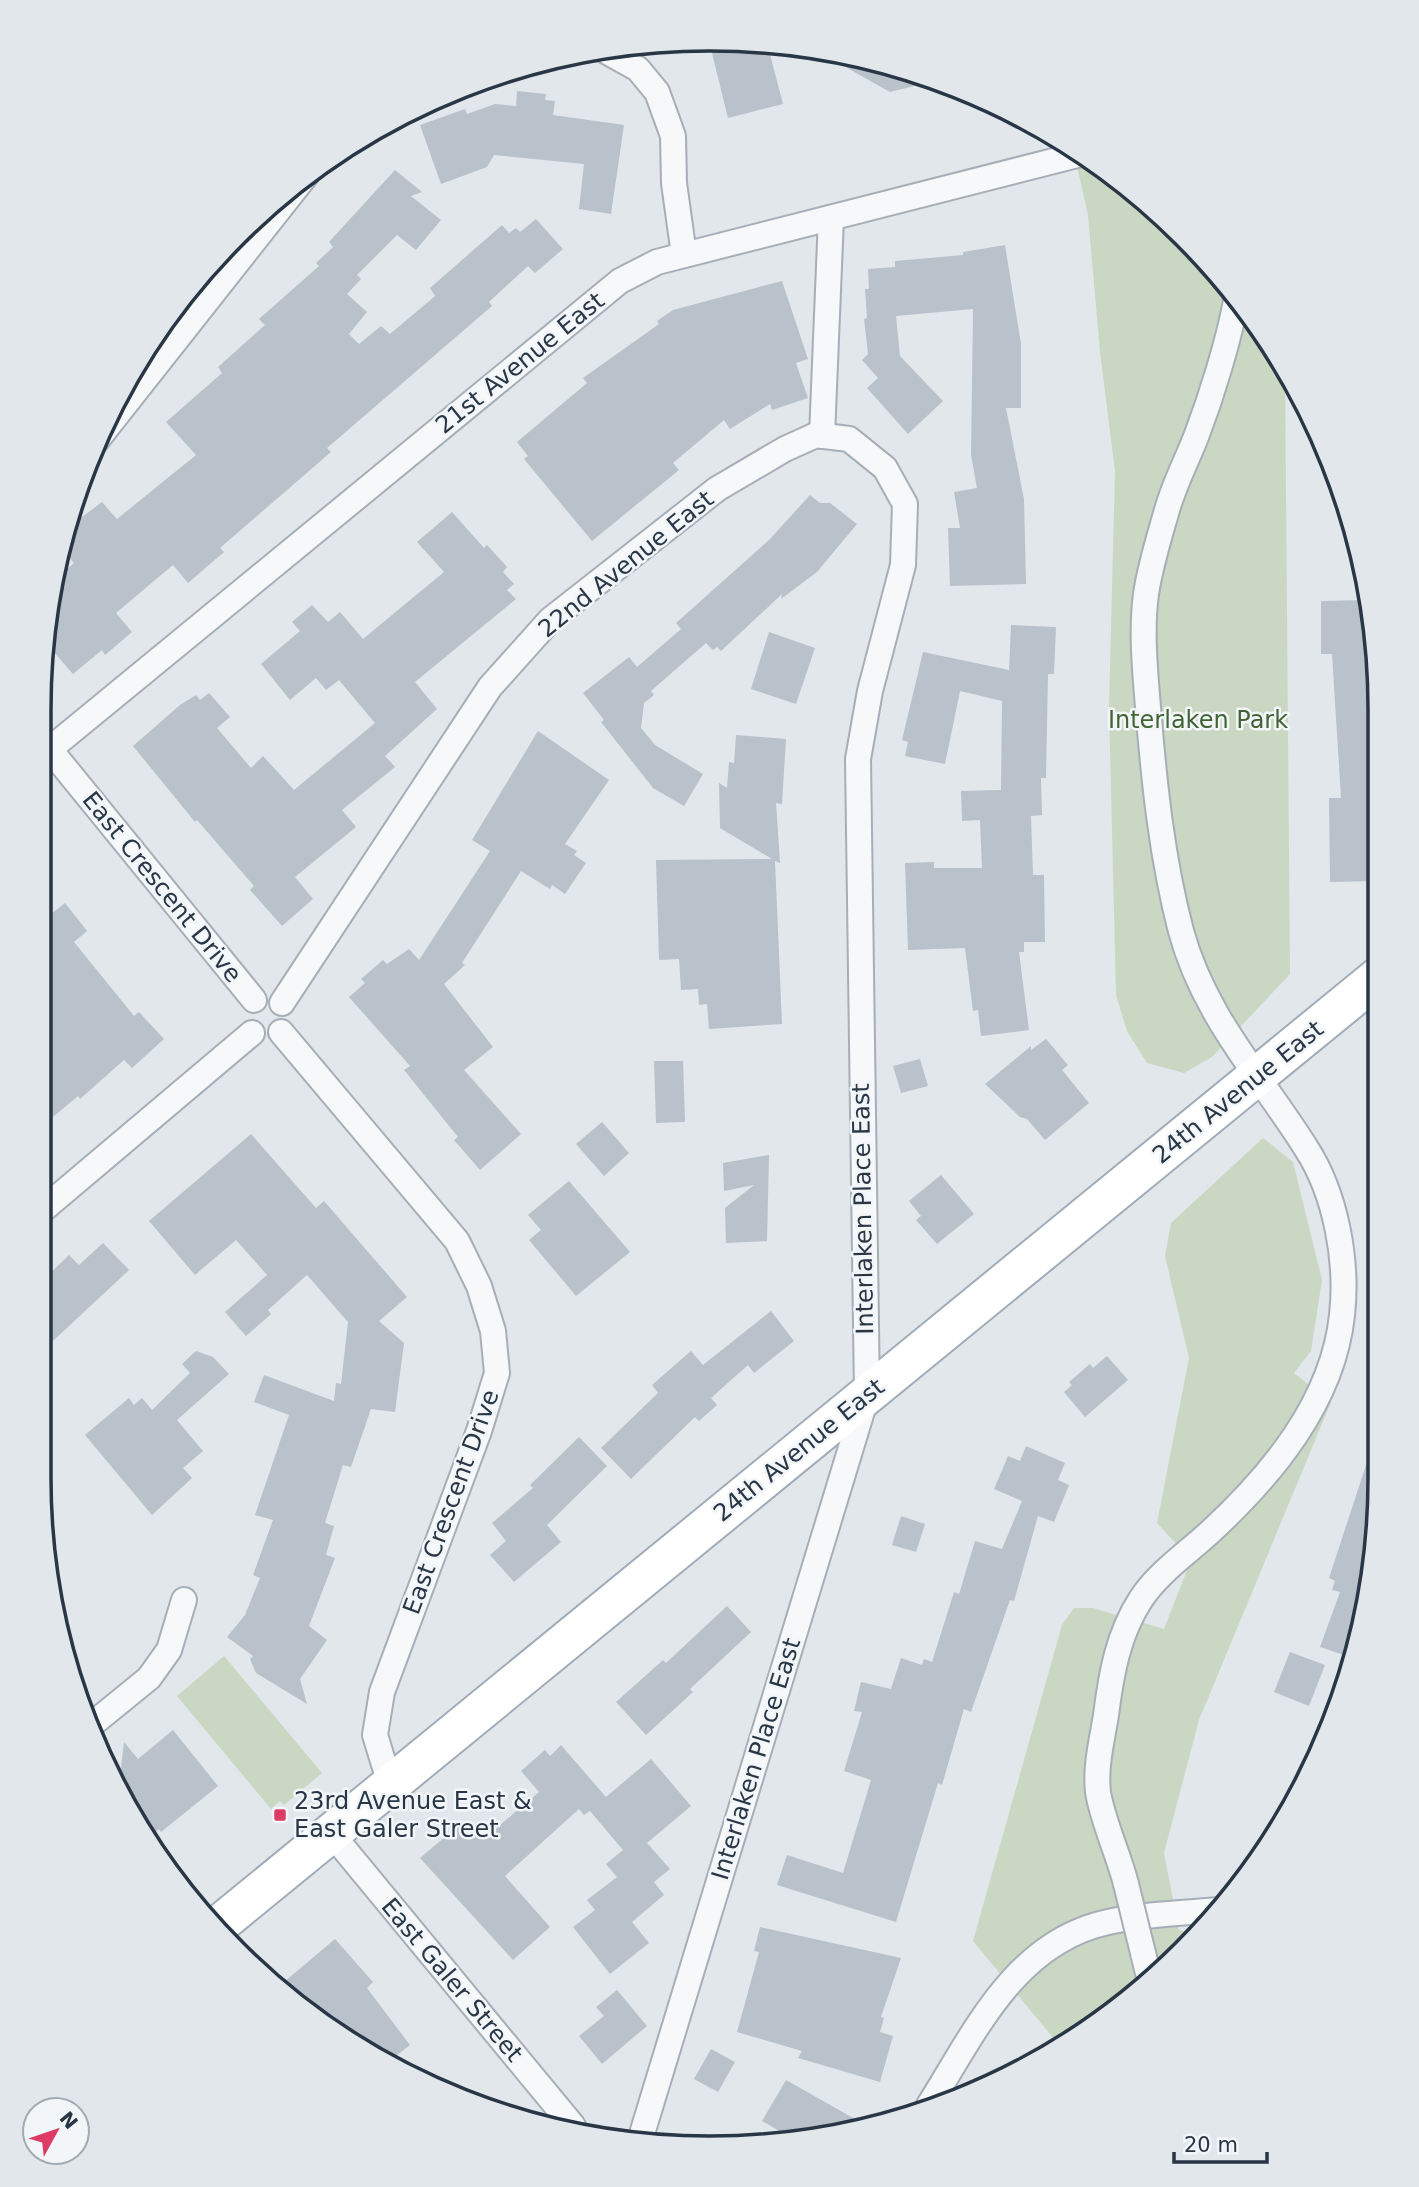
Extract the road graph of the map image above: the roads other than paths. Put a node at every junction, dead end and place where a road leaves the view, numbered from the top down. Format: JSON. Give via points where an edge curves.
{"nodes":[{"id":1,"x":617,"y":57,"type":"edge"},
{"id":2,"x":1068,"y":157,"type":"edge"},
{"id":3,"x":276,"y":213,"type":"edge"},
{"id":4,"x":831,"y":218,"type":"junction"},
{"id":5,"x":684,"y":255,"type":"junction"},
{"id":6,"x":1233,"y":310,"type":"edge"},
{"id":7,"x":128,"y":400,"type":"edge"},
{"id":8,"x":822,"y":436,"type":"junction"},
{"id":9,"x":51,"y":742,"type":"edge"},
{"id":10,"x":51,"y":750,"type":"edge"},
{"id":11,"x":1368,"y":985,"type":"edge"},
{"id":12,"x":254,"y":1000,"type":"junction"},
{"id":13,"x":282,"y":1003,"type":"junction"},
{"id":14,"x":281,"y":1032,"type":"junction"},
{"id":15,"x":252,"y":1033,"type":"junction"},
{"id":16,"x":1256,"y":1076,"type":"junction"},
{"id":17,"x":51,"y":1203,"type":"edge"},
{"id":18,"x":867,"y":1395,"type":"junction"},
{"id":19,"x":184,"y":1600,"type":"dead end"},
{"id":20,"x":97,"y":1720,"type":"edge"},
{"id":21,"x":390,"y":1784,"type":"junction"},
{"id":22,"x":331,"y":1833,"type":"junction"},
{"id":23,"x":1205,"y":1912,"type":"edge"},
{"id":24,"x":223,"y":1921,"type":"edge"},
{"id":25,"x":1147,"y":1970,"type":"edge"},
{"id":26,"x":935,"y":2096,"type":"edge"},
{"id":27,"x":569,"y":2121,"type":"edge"},
{"id":28,"x":642,"y":2133,"type":"edge"}],
"edges":[{"from":1,"to":5,"type":"street","via":[[638,69],[657,92],[673,136]]},
{"from":2,"to":4,"type":"street","name":"21st Avenue East"},
{"from":3,"to":7,"type":"street"},
{"from":4,"to":5,"type":"street","name":"21st Avenue East"},
{"from":4,"to":8,"type":"street"},
{"from":5,"to":9,"type":"street","name":"21st Avenue East","via":[[657,262],[620,281]]},
{"from":6,"to":16,"type":"street","via":[[1198,430],[1163,526],[1146,594],[1144,632],[1158,806],[1182,933],[1223,1031]]},
{"from":8,"to":13,"type":"street","name":"22nd Avenue East","via":[[785,449],[717,489],[550,620],[490,687]]},
{"from":8,"to":18,"type":"street","name":"Interlaken Place East","via":[[849,439],[885,468],[905,504],[903,565],[870,691],[858,759]]},
{"from":10,"to":12,"type":"street","name":"East Crescent Drive"},
{"from":11,"to":16,"type":"main road","name":"24th Avenue East"},
{"from":12,"to":13,"type":"street","via":[[264,996]]},
{"from":12,"to":15,"type":"street","via":[[245,1013]]},
{"from":13,"to":14,"type":"street","via":[[287,1017]]},
{"from":14,"to":15,"type":"street","via":[[270,1038]]},
{"from":14,"to":21,"type":"street","name":"East Crescent Drive","via":[[457,1241],[479,1286],[493,1331],[496,1373],[479,1432],[382,1692],[374,1735]]},
{"from":15,"to":17,"type":"street"},
{"from":16,"to":18,"type":"main road","name":"24th Avenue East"},
{"from":16,"to":25,"type":"street","bridge":true,"via":[[1307,1150],[1327,1195],[1343,1268],[1341,1326],[1319,1393],[1292,1439],[1243,1500],[1157,1578],[1122,1635],[1110,1684],[1098,1780],[1102,1810]]},
{"from":18,"to":21,"type":"main road","name":"24th Avenue East"},
{"from":18,"to":28,"type":"street","name":"Interlaken Place East"},
{"from":19,"to":20,"type":"street","via":[[169,1650],[153,1674]]},
{"from":21,"to":22,"type":"main road","name":"24th Avenue East"},
{"from":22,"to":24,"type":"main road","name":"24th Avenue East"},
{"from":22,"to":27,"type":"street","name":"East Galer Street"},
{"from":23,"to":26,"type":"street","via":[[1109,1922],[1043,1950],[1008,1983]]}]}
